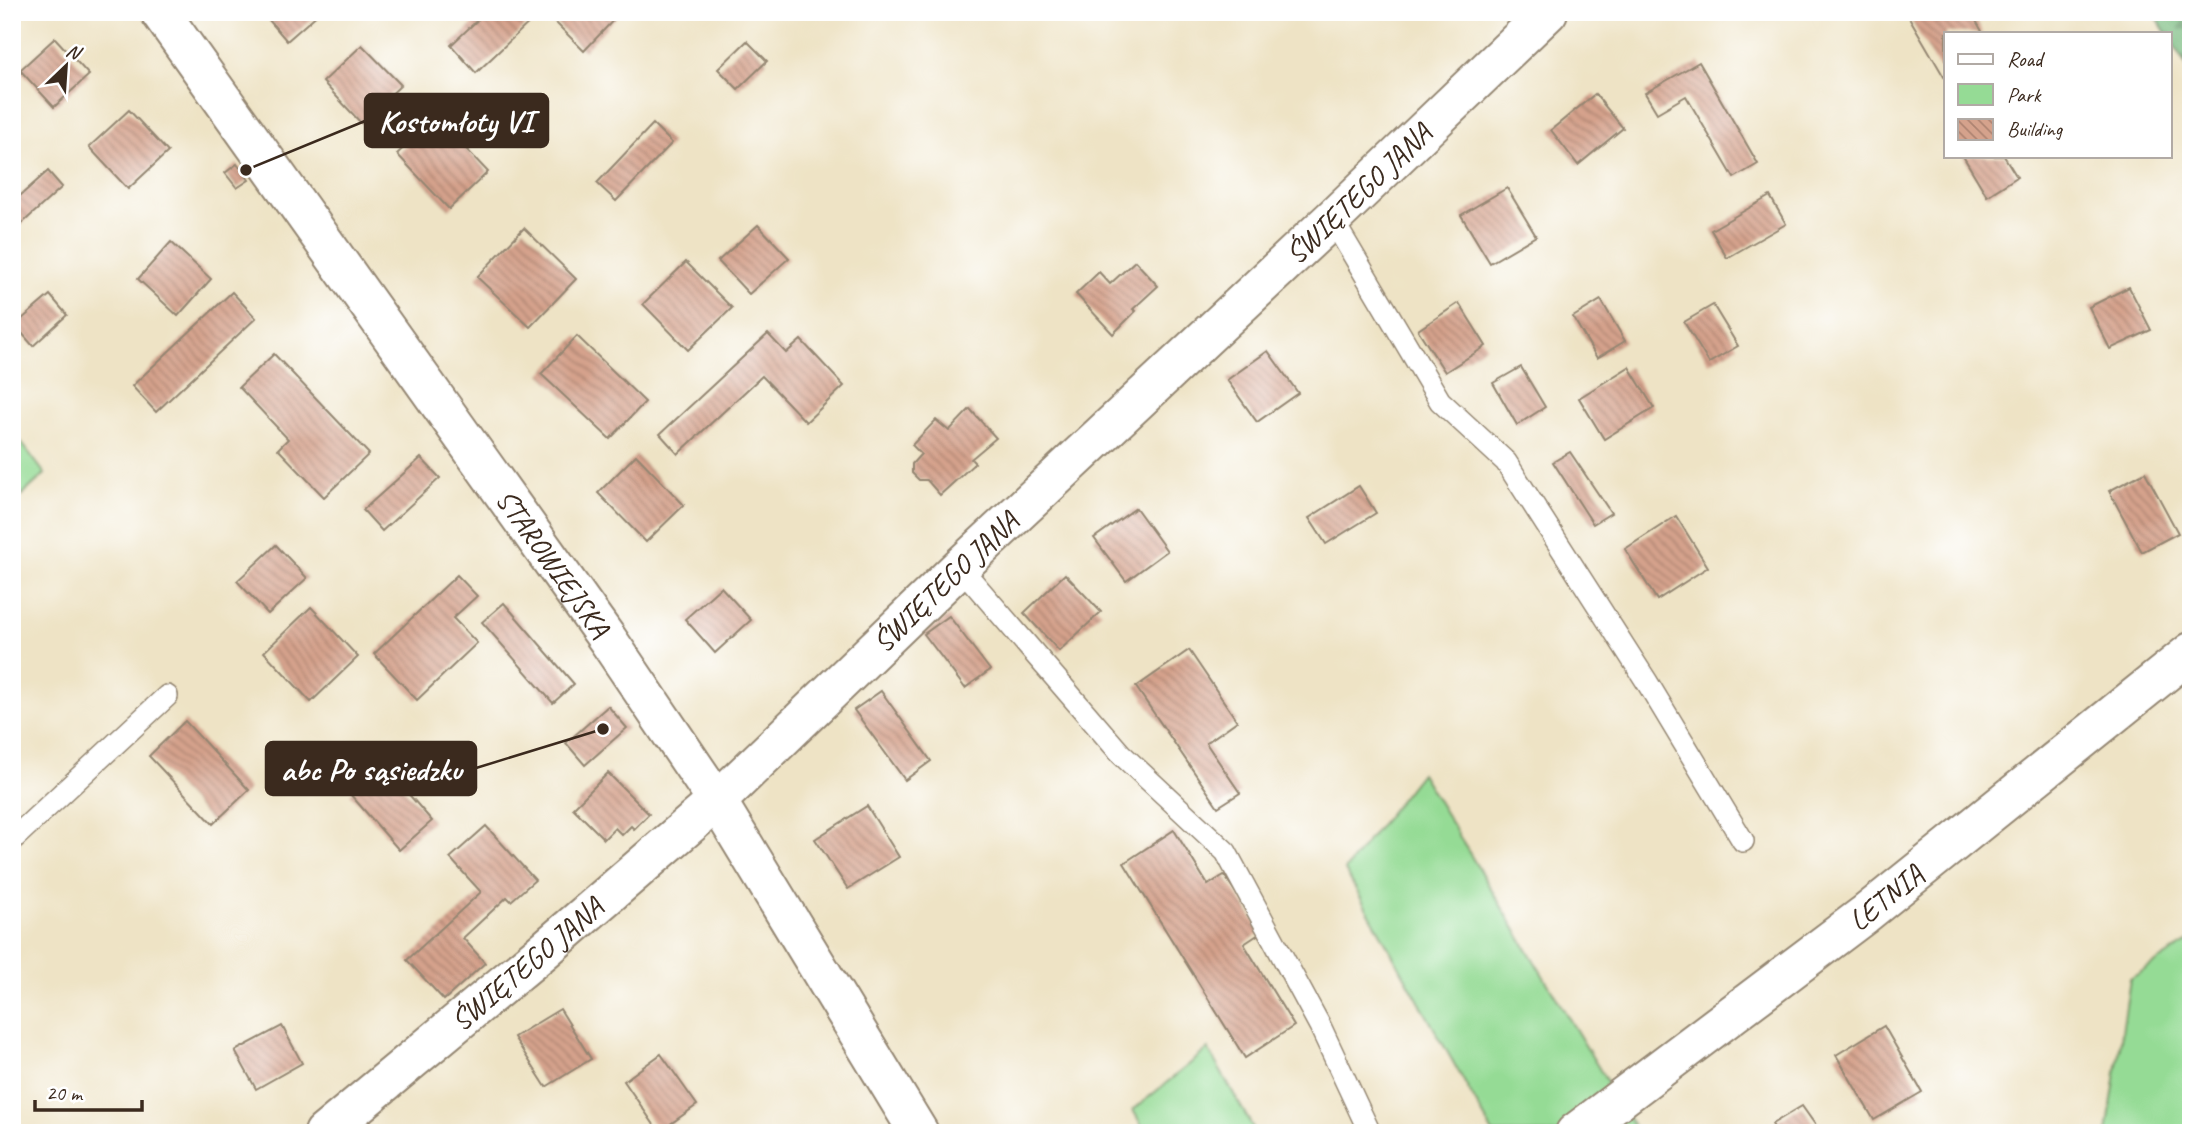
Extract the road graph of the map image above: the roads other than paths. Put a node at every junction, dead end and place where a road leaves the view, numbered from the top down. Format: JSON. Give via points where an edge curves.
{"nodes":[{"id":1,"x":160,"y":12,"type":"edge"},
{"id":2,"x":1548,"y":12,"type":"edge"},
{"id":3,"x":1332,"y":219,"type":"junction"},
{"id":4,"x":960,"y":567,"type":"junction"},
{"id":5,"x":2191,"y":652,"type":"edge"},
{"id":6,"x":167,"y":695,"type":"dead end"},
{"id":7,"x":717,"y":801,"type":"junction"},
{"id":8,"x":12,"y":840,"type":"edge"},
{"id":9,"x":1743,"y":841,"type":"dead end"},
{"id":10,"x":324,"y":1133,"type":"edge"},
{"id":11,"x":919,"y":1133,"type":"edge"},
{"id":12,"x":1370,"y":1133,"type":"edge"},
{"id":13,"x":1575,"y":1133,"type":"edge"}],
"edges":[{"from":1,"to":7,"type":"street","name":"STAROWIEJSKA","via":[[608,640]]},
{"from":2,"to":3,"type":"street","name":"ŚWIĘTEGO JANA"},
{"from":3,"to":4,"type":"street","name":"ŚWIĘTEGO JANA"},
{"from":3,"to":9,"type":"lane","via":[[1440,401],[1506,462]]},
{"from":4,"to":7,"type":"street","name":"ŚWIĘTEGO JANA"},
{"from":4,"to":12,"type":"lane","via":[[1121,754],[1226,852],[1320,1026]]},
{"from":5,"to":13,"type":"street","name":"LETNIA","via":[[1864,915]]},
{"from":6,"to":8,"type":"lane"},
{"from":7,"to":10,"type":"street","name":"ŚWIĘTEGO JANA"},
{"from":7,"to":11,"type":"street","name":"STAROWIEJSKA"}]}
